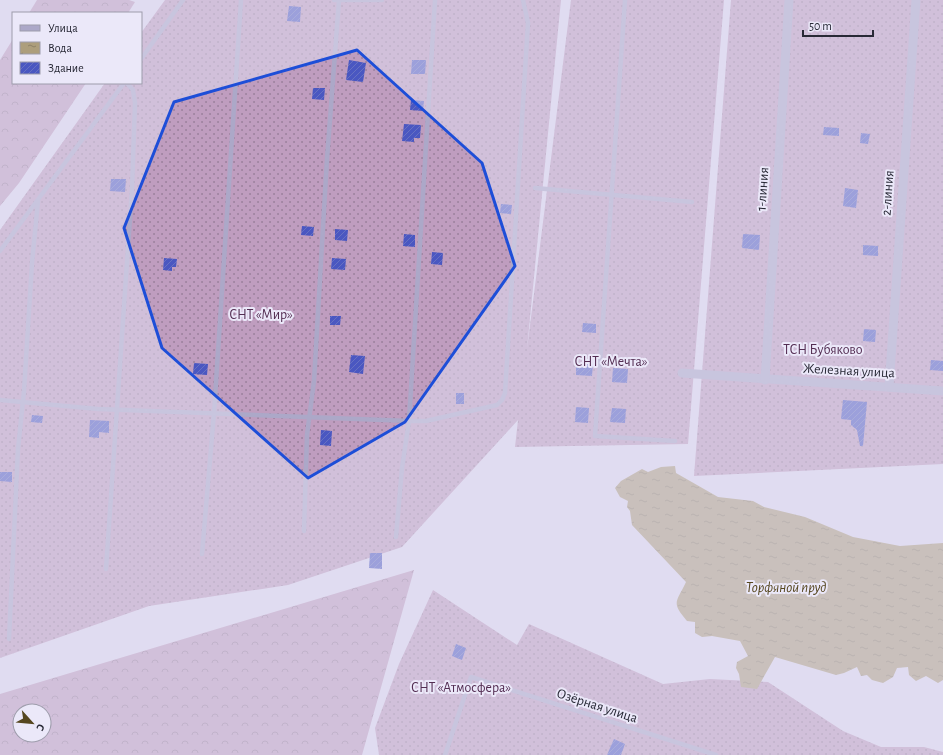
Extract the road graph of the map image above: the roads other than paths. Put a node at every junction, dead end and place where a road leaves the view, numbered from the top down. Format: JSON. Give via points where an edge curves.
{"nodes":[{"id":1,"x":184,"y":0,"type":"edge"},
{"id":2,"x":241,"y":0,"type":"edge"},
{"id":3,"x":334,"y":0,"type":"edge"},
{"id":4,"x":340,"y":0,"type":"edge"},
{"id":5,"x":382,"y":0,"type":"edge"},
{"id":6,"x":435,"y":0,"type":"edge"},
{"id":7,"x":523,"y":0,"type":"edge"},
{"id":8,"x":625,"y":0,"type":"edge"},
{"id":9,"x":789,"y":0,"type":"edge"},
{"id":10,"x":916,"y":0,"type":"edge"},
{"id":11,"x":142,"y":58,"type":"edge"},
{"id":12,"x":123,"y":84,"type":"edge"},
{"id":13,"x":128,"y":84,"type":"edge"},
{"id":14,"x":535,"y":188,"type":"dead end"},
{"id":15,"x":612,"y":195,"type":"junction"},
{"id":16,"x":38,"y":201,"type":"junction"},
{"id":17,"x":692,"y":202,"type":"dead end"},
{"id":18,"x":0,"y":251,"type":"edge"},
{"id":19,"x":682,"y":373,"type":"dead end"},
{"id":20,"x":765,"y":380,"type":"junction"},
{"id":21,"x":889,"y":387,"type":"junction"},
{"id":22,"x":943,"y":391,"type":"edge"},
{"id":23,"x":0,"y":400,"type":"edge"},
{"id":24,"x":22,"y":403,"type":"junction"},
{"id":25,"x":117,"y":410,"type":"junction"},
{"id":26,"x":214,"y":413,"type":"junction"},
{"id":27,"x":310,"y":417,"type":"junction"},
{"id":28,"x":409,"y":421,"type":"junction"},
{"id":29,"x":675,"y":441,"type":"dead end"},
{"id":30,"x":304,"y":531,"type":"dead end"},
{"id":31,"x":396,"y":537,"type":"dead end"},
{"id":32,"x":202,"y":554,"type":"dead end"},
{"id":33,"x":106,"y":569,"type":"dead end"},
{"id":34,"x":9,"y":640,"type":"dead end"},
{"id":35,"x":445,"y":755,"type":"edge"},
{"id":36,"x":716,"y":755,"type":"edge"}],
"edges":[{"from":1,"to":11,"type":"lane"},
{"from":2,"to":26,"type":"lane"},
{"from":3,"to":4,"type":"lane"},
{"from":4,"to":5,"type":"lane"},
{"from":4,"to":27,"type":"lane"},
{"from":6,"to":28,"type":"lane"},
{"from":7,"to":28,"type":"lane","via":[[528,23],[505,393],[497,404],[426,421]]},
{"from":8,"to":15,"type":"lane"},
{"from":9,"to":20,"type":"street","name":"1-линия"},
{"from":10,"to":21,"type":"street","name":"2-линия"},
{"from":12,"to":16,"type":"lane"},
{"from":13,"to":25,"type":"lane","via":[[133,90],[135,103],[133,181]]},
{"from":14,"to":15,"type":"lane"},
{"from":15,"to":17,"type":"lane"},
{"from":15,"to":29,"type":"lane","via":[[595,436]]},
{"from":16,"to":18,"type":"lane"},
{"from":16,"to":24,"type":"lane"},
{"from":19,"to":20,"type":"street","name":"Железная улица"},
{"from":20,"to":21,"type":"street","name":"Железная улица"},
{"from":21,"to":22,"type":"street","name":"Железная улица"},
{"from":23,"to":24,"type":"lane"},
{"from":24,"to":25,"type":"lane"},
{"from":24,"to":34,"type":"lane","via":[[17,457]]},
{"from":25,"to":26,"type":"lane"},
{"from":25,"to":33,"type":"lane"},
{"from":26,"to":27,"type":"lane"},
{"from":26,"to":32,"type":"lane"},
{"from":27,"to":28,"type":"lane"},
{"from":27,"to":30,"type":"lane","via":[[307,435]]},
{"from":28,"to":31,"type":"lane"},
{"from":35,"to":36,"type":"lane","name":"Озёрная улица","via":[[471,677]]}]}
